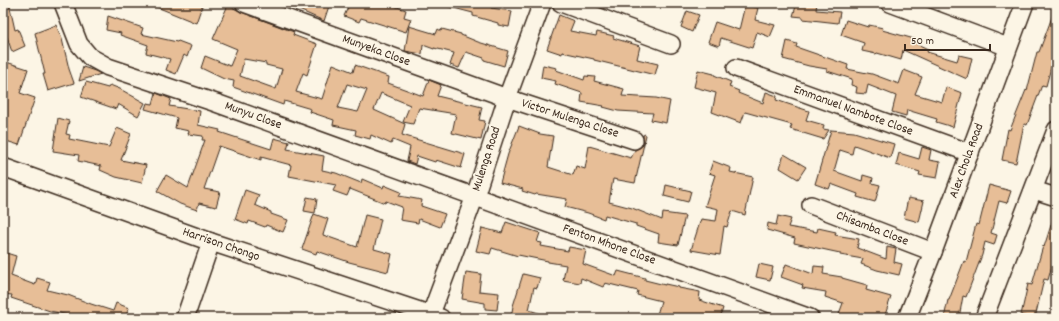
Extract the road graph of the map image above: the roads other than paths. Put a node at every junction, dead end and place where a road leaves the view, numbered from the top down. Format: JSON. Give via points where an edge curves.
{"nodes":[{"id":1,"x":63,"y":3,"type":"edge"},
{"id":2,"x":244,"y":3,"type":"edge"},
{"id":3,"x":542,"y":3,"type":"edge"},
{"id":4,"x":561,"y":3,"type":"edge"},
{"id":5,"x":890,"y":3,"type":"edge"},
{"id":6,"x":1025,"y":3,"type":"edge"},
{"id":7,"x":671,"y":44,"type":"dead end"},
{"id":8,"x":1008,"y":47,"type":"junction"},
{"id":9,"x":736,"y":68,"type":"dead end"},
{"id":10,"x":507,"y":98,"type":"junction"},
{"id":11,"x":1056,"y":130,"type":"edge"},
{"id":12,"x":634,"y":140,"type":"dead end"},
{"id":13,"x":970,"y":153,"type":"junction"},
{"id":14,"x":3,"y":167,"type":"edge"},
{"id":15,"x":1034,"y":190,"type":"junction"},
{"id":16,"x":475,"y":196,"type":"junction"},
{"id":17,"x":1056,"y":197,"type":"edge"},
{"id":18,"x":811,"y":205,"type":"dead end"},
{"id":19,"x":211,"y":242,"type":"junction"},
{"id":20,"x":933,"y":252,"type":"junction"},
{"id":21,"x":436,"y":316,"type":"edge"},
{"id":22,"x":185,"y":318,"type":"edge"},
{"id":23,"x":810,"y":318,"type":"edge"},
{"id":24,"x":907,"y":318,"type":"edge"},
{"id":25,"x":984,"y":318,"type":"edge"}],
"edges":[{"from":1,"to":16,"type":"street","name":"Munyu Close","via":[[79,44],[90,57],[108,67],[223,105]]},
{"from":2,"to":10,"type":"street","name":"Munyeka Close"},
{"from":3,"to":10,"type":"street","name":"Mulenga Road"},
{"from":4,"to":7,"type":"street"},
{"from":5,"to":8,"type":"street"},
{"from":6,"to":8,"type":"street","name":"Alex Chola Road"},
{"from":8,"to":13,"type":"street","name":"Alex Chola Road"},
{"from":9,"to":13,"type":"street","name":"Emmanuel Nambote Close"},
{"from":10,"to":12,"type":"street","name":"Victor Mulenga Close"},
{"from":10,"to":16,"type":"street","name":"Mulenga Road"},
{"from":11,"to":15,"type":"street"},
{"from":13,"to":20,"type":"street","name":"Alex Chola Road"},
{"from":14,"to":19,"type":"street","name":"Harrison Chongo"},
{"from":15,"to":17,"type":"street"},
{"from":15,"to":25,"type":"street"},
{"from":16,"to":21,"type":"street","name":"Mulenga Road"},
{"from":16,"to":23,"type":"street","name":"Fenton Mhone Close"},
{"from":18,"to":20,"type":"street","name":"Chisamba Close"},
{"from":19,"to":21,"type":"street","name":"Harrison Chongo"},
{"from":19,"to":22,"type":"street"},
{"from":20,"to":24,"type":"street","name":"Alex Chola Road"}]}
